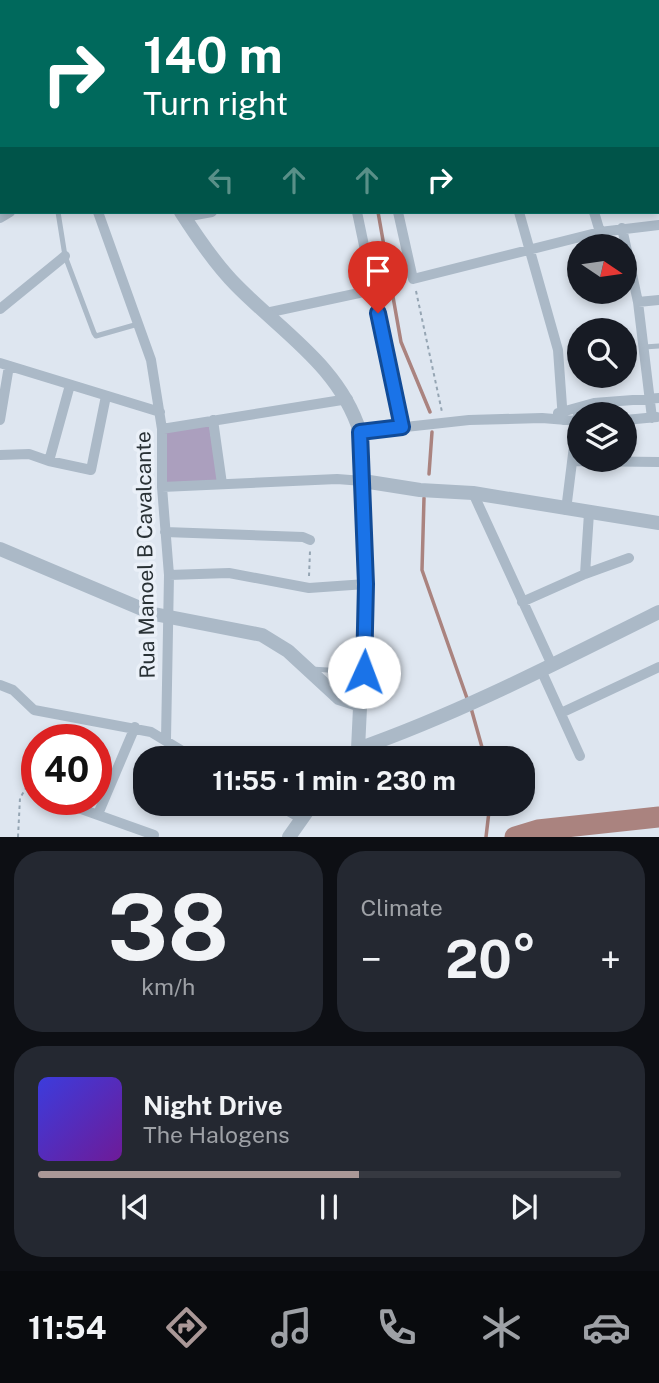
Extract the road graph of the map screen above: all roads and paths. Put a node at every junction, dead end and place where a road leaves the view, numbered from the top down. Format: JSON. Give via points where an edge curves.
{"nodes":[{"id":1,"x":58,"y":214,"type":"edge"},
{"id":2,"x":100,"y":214,"type":"edge"},
{"id":3,"x":183,"y":214,"type":"edge"},
{"id":4,"x":357,"y":214,"type":"edge"},
{"id":5,"x":398,"y":214,"type":"edge"},
{"id":6,"x":520,"y":214,"type":"edge"},
{"id":7,"x":595,"y":214,"type":"edge"},
{"id":8,"x":659,"y":225,"type":"edge"},
{"id":9,"x":622,"y":228,"type":"junction"},
{"id":10,"x":600,"y":232,"type":"junction"},
{"id":11,"x":529,"y":251,"type":"junction"},
{"id":12,"x":65,"y":256,"type":"junction"},
{"id":13,"x":413,"y":279,"type":"junction"},
{"id":14,"x":373,"y":290,"type":"junction"},
{"id":15,"x":659,"y":300,"type":"edge"},
{"id":16,"x":638,"y":302,"type":"junction"},
{"id":17,"x":0,"y":309,"type":"edge"},
{"id":18,"x":266,"y":313,"type":"junction"},
{"id":19,"x":138,"y":324,"type":"junction"},
{"id":20,"x":659,"y":346,"type":"edge"},
{"id":21,"x":644,"y":347,"type":"junction"},
{"id":22,"x":4,"y":364,"type":"edge"},
{"id":23,"x":70,"y":385,"type":"junction"},
{"id":24,"x":106,"y":396,"type":"junction"},
{"id":25,"x":654,"y":398,"type":"edge"},
{"id":26,"x":348,"y":399,"type":"junction"},
{"id":27,"x":606,"y":402,"type":"edge"},
{"id":28,"x":160,"y":412,"type":"junction"},
{"id":29,"x":567,"y":414,"type":"edge"},
{"id":30,"x":563,"y":416,"type":"junction"},
{"id":31,"x":567,"y":417,"type":"edge"},
{"id":32,"x":655,"y":417,"type":"edge"},
{"id":33,"x":637,"y":419,"type":"edge"},
{"id":34,"x":0,"y":420,"type":"edge"},
{"id":35,"x":213,"y":420,"type":"junction"},
{"id":36,"x":444,"y":422,"type":"junction"},
{"id":37,"x":402,"y":427,"type":"junction"},
{"id":38,"x":162,"y":429,"type":"junction"},
{"id":39,"x":360,"y":432,"type":"junction"},
{"id":40,"x":0,"y":456,"type":"edge"},
{"id":41,"x":49,"y":461,"type":"junction"},
{"id":42,"x":637,"y":462,"type":"edge"},
{"id":43,"x":659,"y":462,"type":"edge"},
{"id":44,"x":571,"y":472,"type":"edge"},
{"id":45,"x":363,"y":481,"type":"junction"},
{"id":46,"x":222,"y":484,"type":"junction"},
{"id":47,"x":162,"y":487,"type":"junction"},
{"id":48,"x":473,"y":493,"type":"junction"},
{"id":49,"x":566,"y":510,"type":"junction"},
{"id":50,"x":589,"y":513,"type":"junction"},
{"id":51,"x":659,"y":523,"type":"edge"},
{"id":52,"x":165,"y":532,"type":"junction"},
{"id":53,"x":310,"y":540,"type":"joint"},
{"id":54,"x":0,"y":549,"type":"edge"},
{"id":55,"x":629,"y":558,"type":"dead end"},
{"id":56,"x":585,"y":574,"type":"junction"},
{"id":57,"x":169,"y":575,"type":"junction"},
{"id":58,"x":366,"y":584,"type":"junction"},
{"id":59,"x":309,"y":588,"type":"junction"},
{"id":60,"x":522,"y":602,"type":"junction"},
{"id":61,"x":659,"y":612,"type":"edge"},
{"id":62,"x":169,"y":618,"type":"junction"},
{"id":63,"x":659,"y":667,"type":"edge"},
{"id":64,"x":547,"y":668,"type":"junction"},
{"id":65,"x":308,"y":669,"type":"junction"},
{"id":66,"x":364,"y":672,"type":"junction"},
{"id":67,"x":0,"y":685,"type":"edge"},
{"id":68,"x":361,"y":705,"type":"junction"},
{"id":69,"x":561,"y":713,"type":"junction"},
{"id":70,"x":63,"y":715,"type":"junction"},
{"id":71,"x":60,"y":724,"type":"edge"},
{"id":72,"x":135,"y":727,"type":"junction"},
{"id":73,"x":166,"y":739,"type":"junction"},
{"id":74,"x":176,"y":746,"type":"edge"},
{"id":75,"x":356,"y":746,"type":"edge"},
{"id":76,"x":372,"y":746,"type":"edge"},
{"id":77,"x":580,"y":756,"type":"dead end"},
{"id":78,"x":112,"y":781,"type":"edge"},
{"id":79,"x":21,"y":796,"type":"edge"},
{"id":80,"x":101,"y":815,"type":"edge"},
{"id":81,"x":297,"y":816,"type":"edge"},
{"id":82,"x":304,"y":816,"type":"edge"},
{"id":83,"x":302,"y":819,"type":"junction"},
{"id":84,"x":154,"y":835,"type":"edge"},
{"id":85,"x":18,"y":837,"type":"edge"},
{"id":86,"x":289,"y":837,"type":"edge"}],
"edges":[{"from":1,"to":12,"type":"lane"},
{"from":2,"to":19,"type":"street","name":"Rua Manoel B Cavalcante"},
{"from":3,"to":18,"type":"street","via":[[233,283]]},
{"from":4,"to":14,"type":"street"},
{"from":5,"to":13,"type":"street"},
{"from":6,"to":11,"type":"street"},
{"from":7,"to":10,"type":"street"},
{"from":8,"to":9,"type":"street"},
{"from":9,"to":10,"type":"street"},
{"from":9,"to":16,"type":"street"},
{"from":10,"to":11,"type":"street"},
{"from":11,"to":13,"type":"street"},
{"from":11,"to":30,"type":"street","via":[[558,350]]},
{"from":12,"to":17,"type":"street"},
{"from":12,"to":19,"type":"lane","via":[[96,336]]},
{"from":13,"to":36,"type":"path"},
{"from":14,"to":18,"type":"street"},
{"from":14,"to":37,"type":"street"},
{"from":15,"to":16,"type":"street"},
{"from":16,"to":21,"type":"street"},
{"from":18,"to":26,"type":"street","via":[[330,374]]},
{"from":19,"to":28,"type":"street","name":"Rua Manoel B Cavalcante","via":[[151,360]]},
{"from":20,"to":21,"type":"lane"},
{"from":21,"to":25,"type":"street"},
{"from":22,"to":23,"type":"street"},
{"from":22,"to":34,"type":"street"},
{"from":23,"to":24,"type":"street"},
{"from":23,"to":41,"type":"street"},
{"from":24,"to":28,"type":"street"},
{"from":24,"to":41,"type":"street","via":[[91,470]]},
{"from":25,"to":27,"type":"street"},
{"from":25,"to":32,"type":"street"},
{"from":26,"to":35,"type":"street"},
{"from":26,"to":39,"type":"street"},
{"from":28,"to":38,"type":"street","name":"Rua Manoel B Cavalcante"},
{"from":29,"to":30,"type":"street"},
{"from":30,"to":31,"type":"street"},
{"from":30,"to":36,"type":"street"},
{"from":32,"to":33,"type":"street"},
{"from":35,"to":38,"type":"street"},
{"from":35,"to":46,"type":"street"},
{"from":36,"to":37,"type":"street"},
{"from":37,"to":39,"type":"street"},
{"from":38,"to":47,"type":"street","name":"Rua Manoel B Cavalcante"},
{"from":39,"to":45,"type":"street"},
{"from":40,"to":41,"type":"street","via":[[29,454]]},
{"from":42,"to":43,"type":"street"},
{"from":44,"to":49,"type":"street"},
{"from":45,"to":46,"type":"street"},
{"from":45,"to":48,"type":"street"},
{"from":45,"to":58,"type":"street"},
{"from":46,"to":47,"type":"street"},
{"from":47,"to":52,"type":"street","name":"Rua Manoel B Cavalcante"},
{"from":48,"to":49,"type":"street"},
{"from":48,"to":60,"type":"street"},
{"from":49,"to":50,"type":"street"},
{"from":50,"to":51,"type":"street"},
{"from":50,"to":56,"type":"street"},
{"from":52,"to":53,"type":"street"},
{"from":52,"to":57,"type":"street","name":"Rua Manoel B Cavalcante"},
{"from":53,"to":59,"type":"path"},
{"from":54,"to":62,"type":"street"},
{"from":55,"to":56,"type":"street"},
{"from":56,"to":60,"type":"street"},
{"from":57,"to":59,"type":"street","via":[[229,573]]},
{"from":57,"to":62,"type":"street","name":"Rua Manoel B Cavalcante"},
{"from":58,"to":59,"type":"street"},
{"from":58,"to":66,"type":"street"},
{"from":60,"to":64,"type":"street"},
{"from":61,"to":64,"type":"street"},
{"from":62,"to":65,"type":"street","via":[[262,635]]},
{"from":62,"to":73,"type":"street","name":"Rua Manoel B Cavalcante"},
{"from":63,"to":69,"type":"street"},
{"from":64,"to":69,"type":"street"},
{"from":64,"to":76,"type":"street"},
{"from":65,"to":66,"type":"lane"},
{"from":65,"to":68,"type":"street","via":[[339,698]]},
{"from":66,"to":68,"type":"street"},
{"from":67,"to":70,"type":"street","via":[[13,690],[34,710]]},
{"from":68,"to":75,"type":"street"},
{"from":69,"to":77,"type":"street"},
{"from":70,"to":71,"type":"path"},
{"from":70,"to":72,"type":"street"},
{"from":72,"to":73,"type":"street"},
{"from":72,"to":78,"type":"street"},
{"from":73,"to":74,"type":"street"},
{"from":79,"to":85,"type":"path"},
{"from":80,"to":84,"type":"street"},
{"from":81,"to":83,"type":"street"},
{"from":82,"to":83,"type":"street"},
{"from":83,"to":86,"type":"street"}]}
